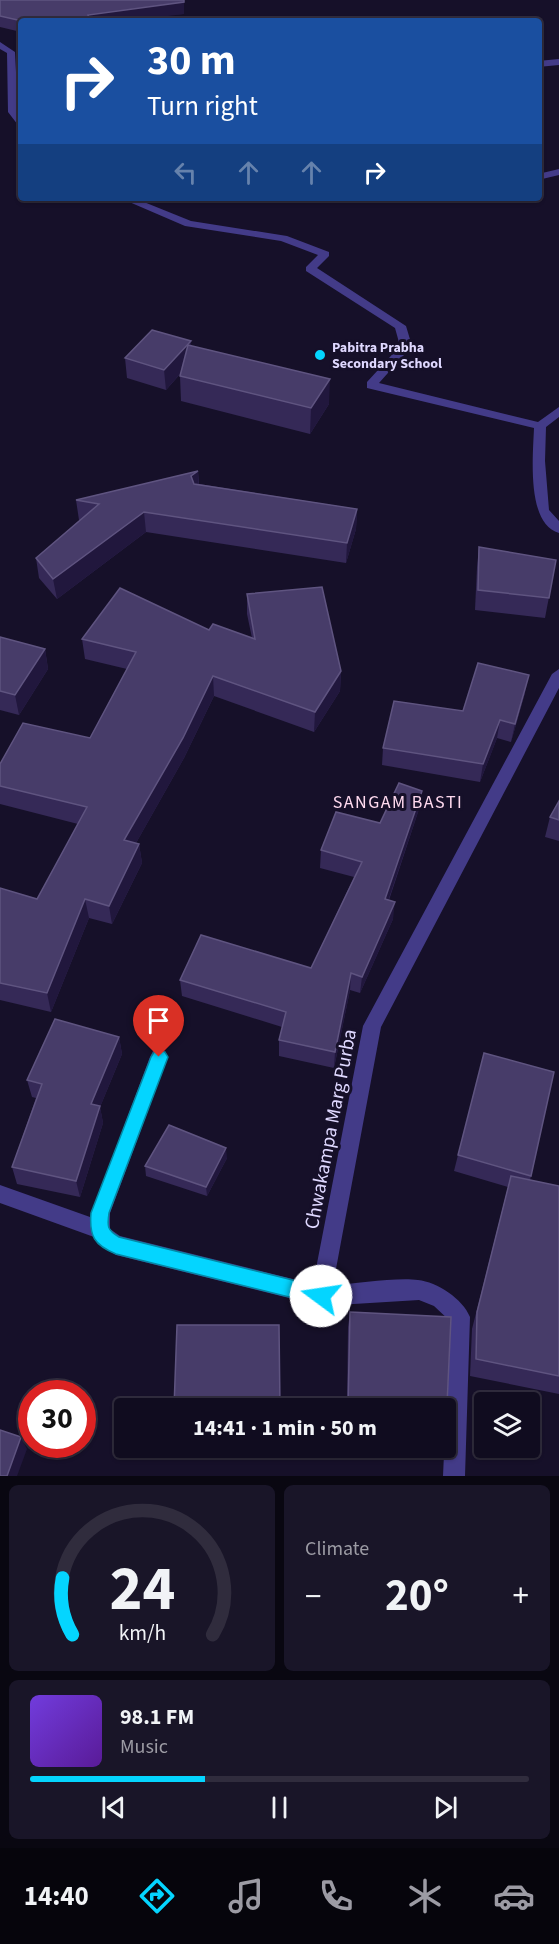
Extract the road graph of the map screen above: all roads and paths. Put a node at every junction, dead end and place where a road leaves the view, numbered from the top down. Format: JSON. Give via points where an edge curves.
{"nodes":[{"id":1,"x":0,"y":45,"type":"edge"},
{"id":2,"x":559,"y":62,"type":"edge"},
{"id":3,"x":542,"y":64,"type":"edge"},
{"id":4,"x":18,"y":118,"type":"edge"},
{"id":5,"x":559,"y":172,"type":"edge"},
{"id":6,"x":542,"y":176,"type":"edge"},
{"id":7,"x":132,"y":201,"type":"edge"},
{"id":8,"x":559,"y":411,"type":"edge"},
{"id":9,"x":540,"y":426,"type":"junction"},
{"id":10,"x":559,"y":529,"type":"edge"},
{"id":11,"x":559,"y":674,"type":"edge"},
{"id":12,"x":159,"y":1057,"type":"dead end"},
{"id":13,"x":0,"y":1194,"type":"edge"},
{"id":14,"x":98,"y":1229,"type":"junction"},
{"id":15,"x":321,"y":1296,"type":"junction"},
{"id":16,"x":454,"y":1476,"type":"edge"}],
"edges":[{"from":1,"to":4,"type":"street","via":[[11,52],[14,112]]},
{"from":2,"to":3,"type":"street"},
{"from":5,"to":6,"type":"street"},
{"from":7,"to":9,"type":"street","via":[[189,224],[283,237],[325,254],[310,270],[400,326],[406,346],[371,385]]},
{"from":8,"to":9,"type":"street"},
{"from":9,"to":10,"type":"street","via":[[543,511]]},
{"from":11,"to":15,"type":"street","name":"Chwakampa Marg Purba","via":[[372,1026]]},
{"from":12,"to":14,"type":"street","via":[[100,1213]]},
{"from":13,"to":14,"type":"street"},
{"from":14,"to":15,"type":"street","via":[[116,1245]]},
{"from":15,"to":16,"type":"street","via":[[419,1290],[441,1299],[460,1317]]}]}
